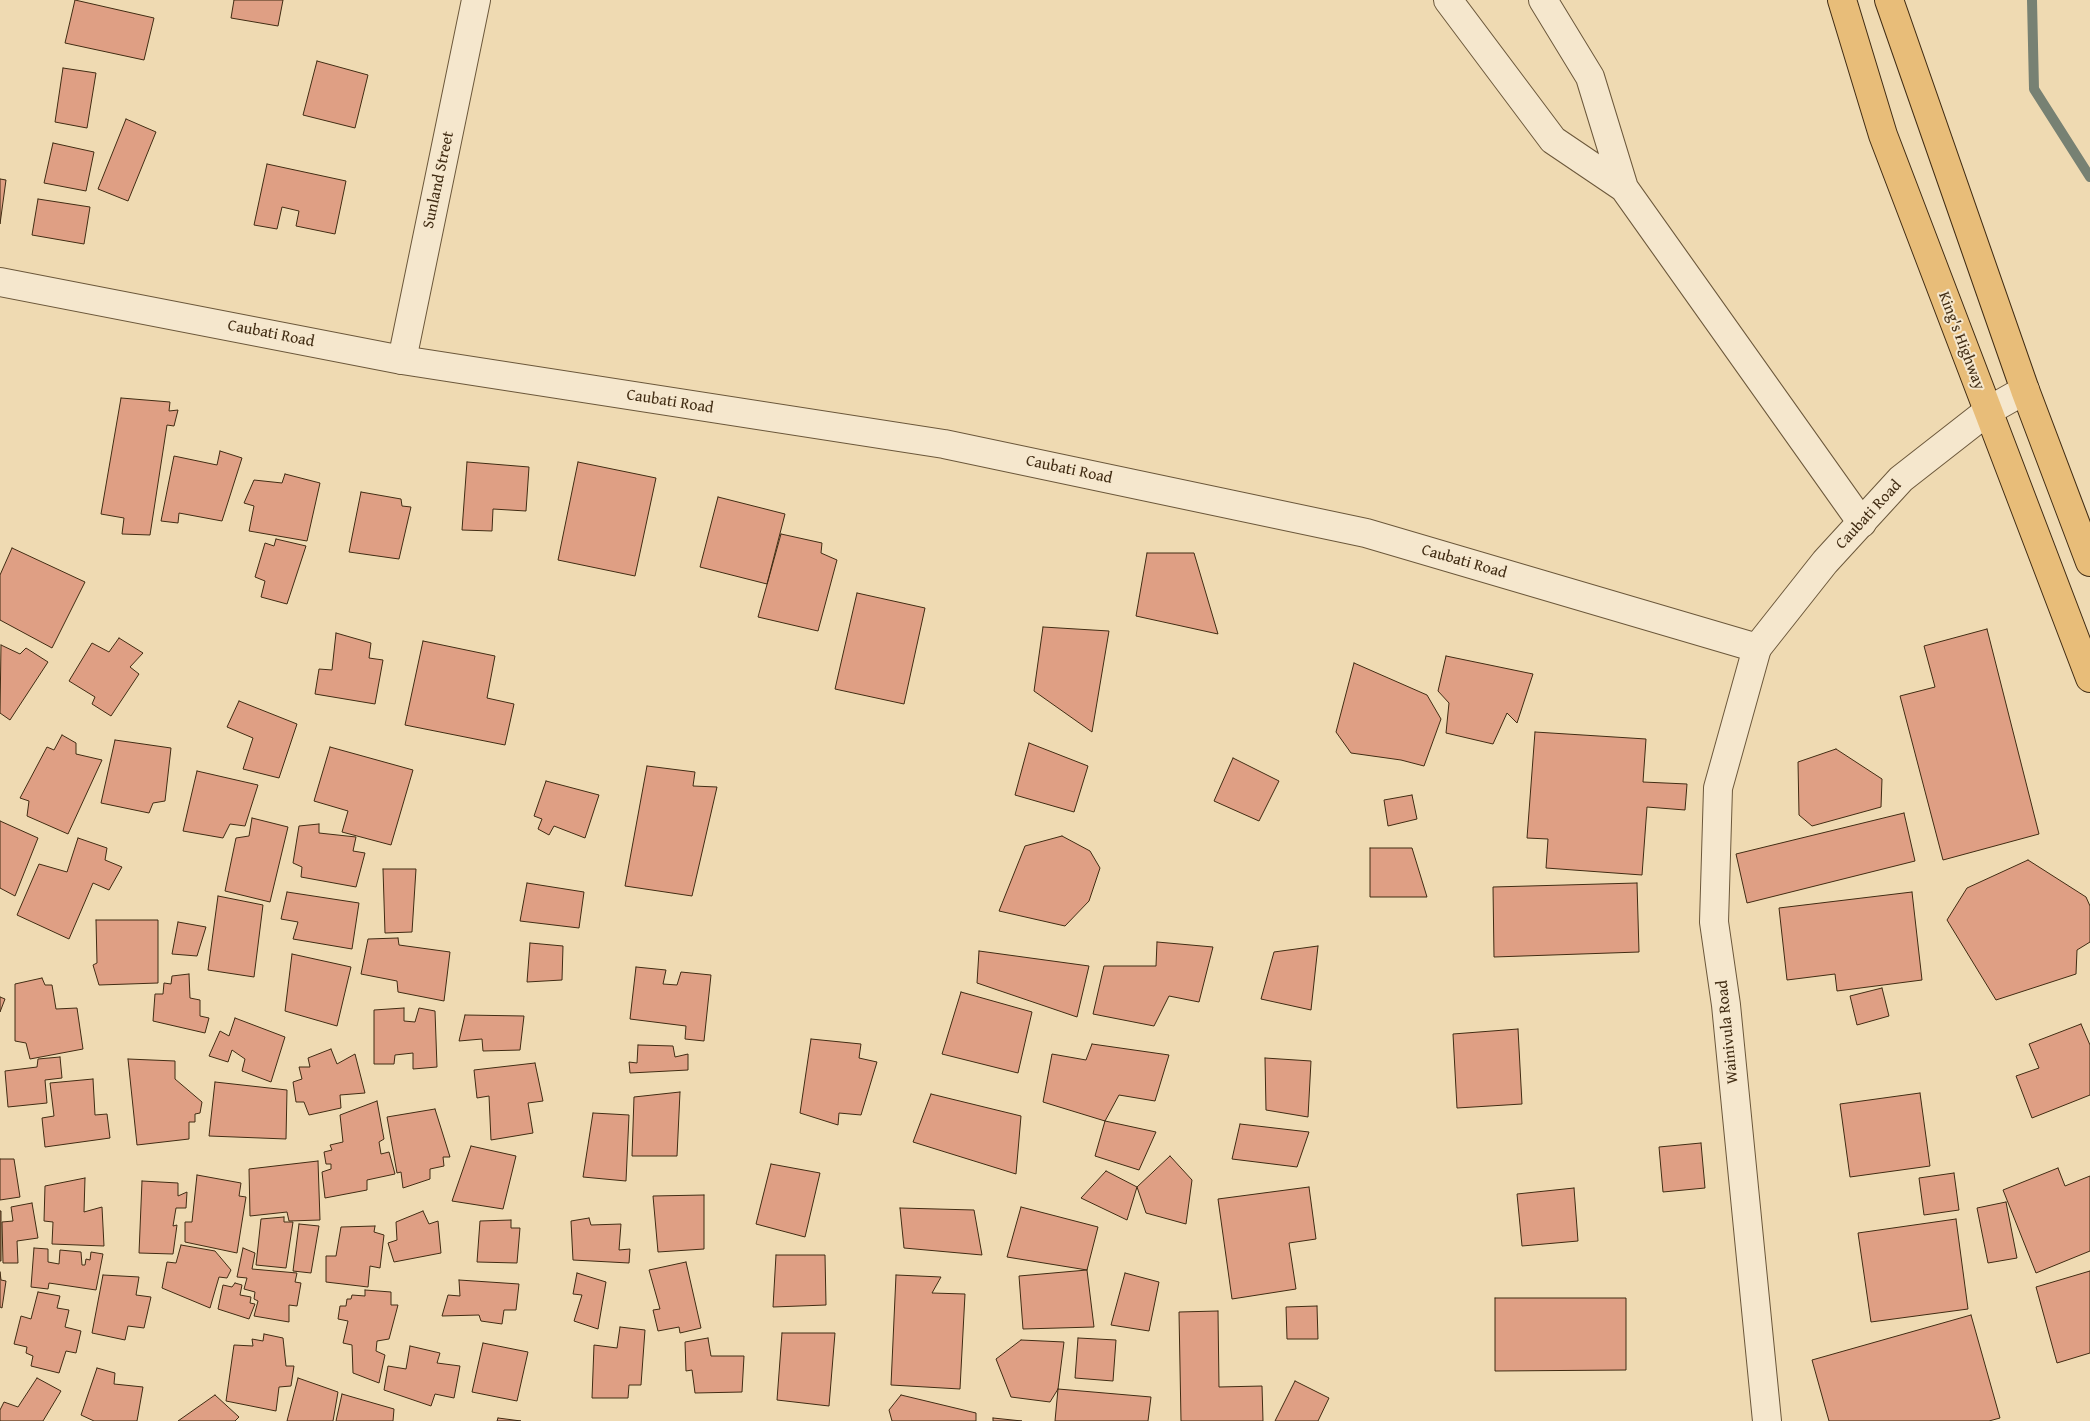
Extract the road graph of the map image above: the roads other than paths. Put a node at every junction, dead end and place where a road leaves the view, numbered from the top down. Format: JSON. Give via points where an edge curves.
{"nodes":[{"id":1,"x":476,"y":0,"type":"edge"},
{"id":2,"x":1448,"y":0,"type":"edge"},
{"id":3,"x":1543,"y":0,"type":"edge"},
{"id":4,"x":1842,"y":0,"type":"edge"},
{"id":5,"x":1890,"y":0,"type":"edge"},
{"id":6,"x":1624,"y":188,"type":"junction"},
{"id":7,"x":0,"y":282,"type":"edge"},
{"id":8,"x":402,"y":360,"type":"junction"},
{"id":9,"x":2025,"y":390,"type":"junction"},
{"id":10,"x":1988,"y":411,"type":"junction"},
{"id":11,"x":1862,"y":523,"type":"junction"},
{"id":12,"x":2090,"y":562,"type":"edge"},
{"id":13,"x":1757,"y":648,"type":"junction"},
{"id":14,"x":2090,"y":678,"type":"edge"},
{"id":15,"x":1767,"y":1421,"type":"edge"}],
"edges":[{"from":1,"to":8,"type":"street","name":"Sunland Street"},
{"from":2,"to":6,"type":"street","via":[[1553,140]]},
{"from":3,"to":6,"type":"street","via":[[1590,77]]},
{"from":4,"to":10,"type":"highway","name":"King's Highway","via":[[1883,135]]},
{"from":5,"to":9,"type":"highway"},
{"from":6,"to":11,"type":"street"},
{"from":7,"to":8,"type":"street","name":"Caubati Road"},
{"from":8,"to":13,"type":"street","name":"Caubati Road","via":[[944,444],[1366,533]]},
{"from":9,"to":10,"type":"street","name":"Caubati Road"},
{"from":9,"to":12,"type":"highway"},
{"from":10,"to":11,"type":"street","name":"Caubati Road","via":[[1901,479]]},
{"from":10,"to":14,"type":"highway","name":"King's Highway"},
{"from":11,"to":13,"type":"street","name":"Caubati Road","via":[[1825,562]]},
{"from":13,"to":15,"type":"street","name":"Wainivula Road","via":[[1718,788],[1714,922],[1726,1005]]}]}
